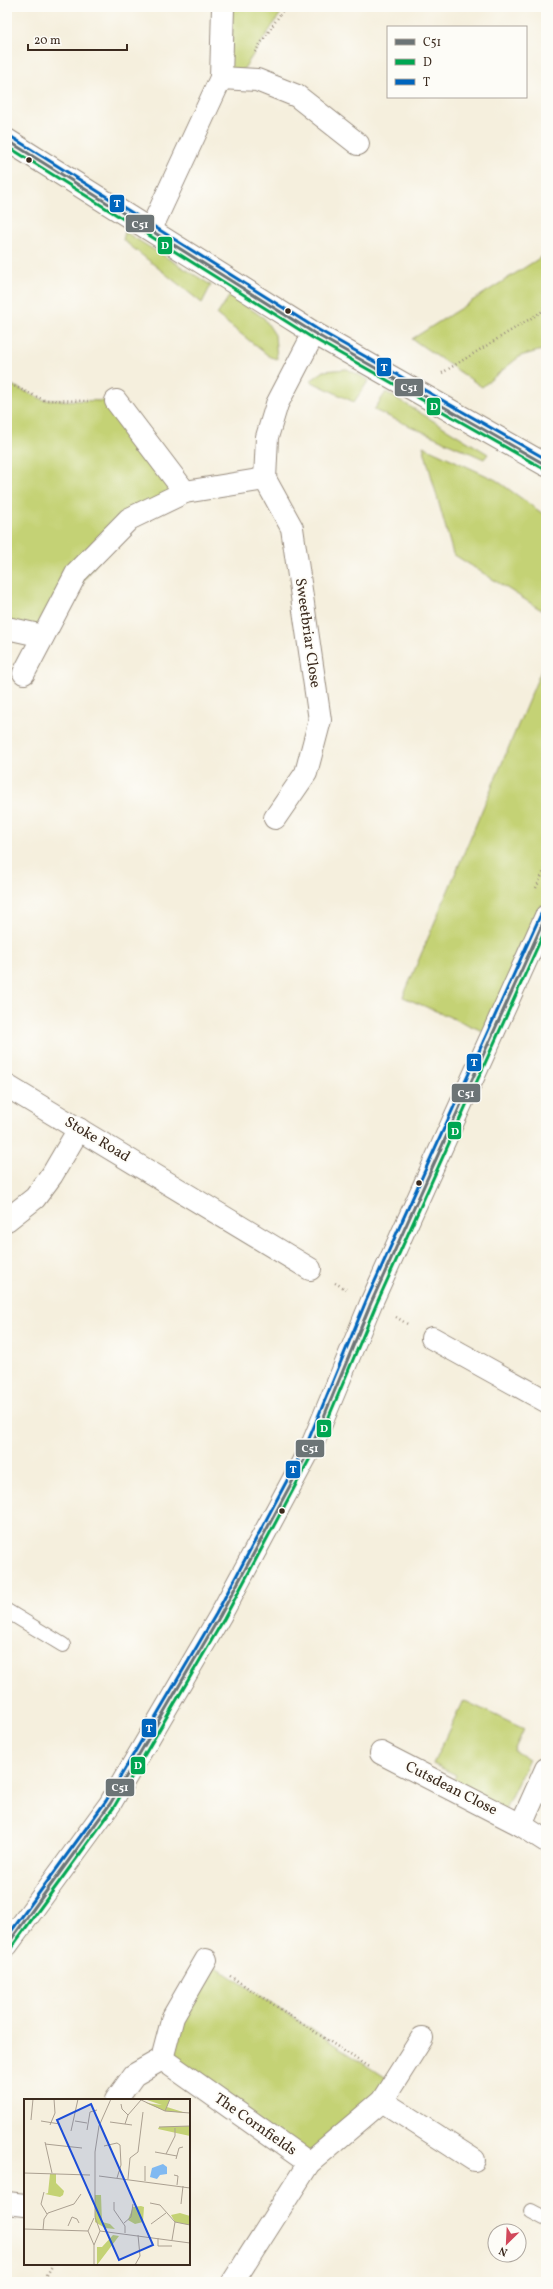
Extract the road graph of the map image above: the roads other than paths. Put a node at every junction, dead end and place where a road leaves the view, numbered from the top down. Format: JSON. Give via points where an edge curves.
{"nodes":[{"id":1,"x":223,"y":7,"type":"edge"},
{"id":2,"x":229,"y":79,"type":"junction"},
{"id":3,"x":7,"y":140,"type":"edge"},
{"id":4,"x":358,"y":144,"type":"dead end"},
{"id":5,"x":151,"y":230,"type":"junction"},
{"id":6,"x":314,"y":333,"type":"junction"},
{"id":7,"x":116,"y":401,"type":"road end"},
{"id":8,"x":546,"y":465,"type":"edge"},
{"id":9,"x":265,"y":479,"type":"junction"},
{"id":10,"x":185,"y":492,"type":"junction"},
{"id":11,"x":7,"y":628,"type":"edge"},
{"id":12,"x":43,"y":636,"type":"junction"},
{"id":13,"x":24,"y":673,"type":"dead end"},
{"id":14,"x":275,"y":818,"type":"dead end"},
{"id":15,"x":546,"y":916,"type":"edge"},
{"id":16,"x":7,"y":1086,"type":"edge"},
{"id":17,"x":79,"y":1128,"type":"junction"},
{"id":18,"x":7,"y":1220,"type":"edge"},
{"id":19,"x":310,"y":1269,"type":"dead end"},
{"id":20,"x":432,"y":1338,"type":"dead end"},
{"id":21,"x":546,"y":1401,"type":"edge"},
{"id":22,"x":7,"y":1611,"type":"edge"},
{"id":23,"x":63,"y":1645,"type":"dead end"},
{"id":24,"x":381,"y":1754,"type":"dead end"},
{"id":25,"x":546,"y":1769,"type":"edge"},
{"id":26,"x":521,"y":1825,"type":"junction"},
{"id":27,"x":546,"y":1841,"type":"edge"},
{"id":28,"x":7,"y":1945,"type":"edge"},
{"id":29,"x":206,"y":1960,"type":"road end"},
{"id":30,"x":422,"y":2038,"type":"dead end"},
{"id":31,"x":162,"y":2059,"type":"junction"},
{"id":32,"x":388,"y":2092,"type":"junction"},
{"id":33,"x":117,"y":2099,"type":"edge"},
{"id":34,"x":474,"y":2160,"type":"dead end"},
{"id":35,"x":309,"y":2163,"type":"junction"},
{"id":36,"x":7,"y":2203,"type":"edge"},
{"id":37,"x":24,"y":2205,"type":"edge"},
{"id":38,"x":531,"y":2211,"type":"dead end"},
{"id":39,"x":546,"y":2220,"type":"edge"},
{"id":40,"x":234,"y":2282,"type":"edge"}],
"edges":[{"from":1,"to":2,"type":"street"},
{"from":2,"to":4,"type":"street","via":[[257,80],[297,96]]},
{"from":2,"to":5,"type":"street"},
{"from":3,"to":5,"type":"street"},
{"from":5,"to":6,"type":"street"},
{"from":6,"to":8,"type":"street"},
{"from":6,"to":9,"type":"street","via":[[276,404],[267,437]]},
{"from":7,"to":10,"type":"street"},
{"from":9,"to":10,"type":"street"},
{"from":9,"to":14,"type":"street","name":"Sweetbriar Close","via":[[292,528],[320,720],[306,774]]},
{"from":10,"to":12,"type":"street","via":[[129,519],[77,572]]},
{"from":11,"to":12,"type":"street"},
{"from":12,"to":13,"type":"street"},
{"from":15,"to":28,"type":"street","via":[[371,1304],[313,1444],[220,1616],[110,1804]]},
{"from":16,"to":17,"type":"street","name":"Stoke Road"},
{"from":17,"to":18,"type":"street","via":[[52,1175],[34,1198]]},
{"from":17,"to":19,"type":"street","name":"Stoke Road"},
{"from":20,"to":21,"type":"street"},
{"from":22,"to":23,"type":"lane"},
{"from":24,"to":26,"type":"street","name":"Cutsdean Close"},
{"from":25,"to":26,"type":"street"},
{"from":26,"to":27,"type":"street","name":"Cutsdean Close"},
{"from":29,"to":31,"type":"street","via":[[172,2017]]},
{"from":30,"to":32,"type":"street","name":"The Cornfields"},
{"from":31,"to":33,"type":"street","via":[[134,2075]]},
{"from":31,"to":35,"type":"street","name":"The Cornfields"},
{"from":32,"to":34,"type":"street"},
{"from":32,"to":35,"type":"street","name":"The Cornfields"},
{"from":35,"to":40,"type":"street","name":"The Cornfields"},
{"from":36,"to":37,"type":"street"},
{"from":38,"to":39,"type":"lane"}]}
